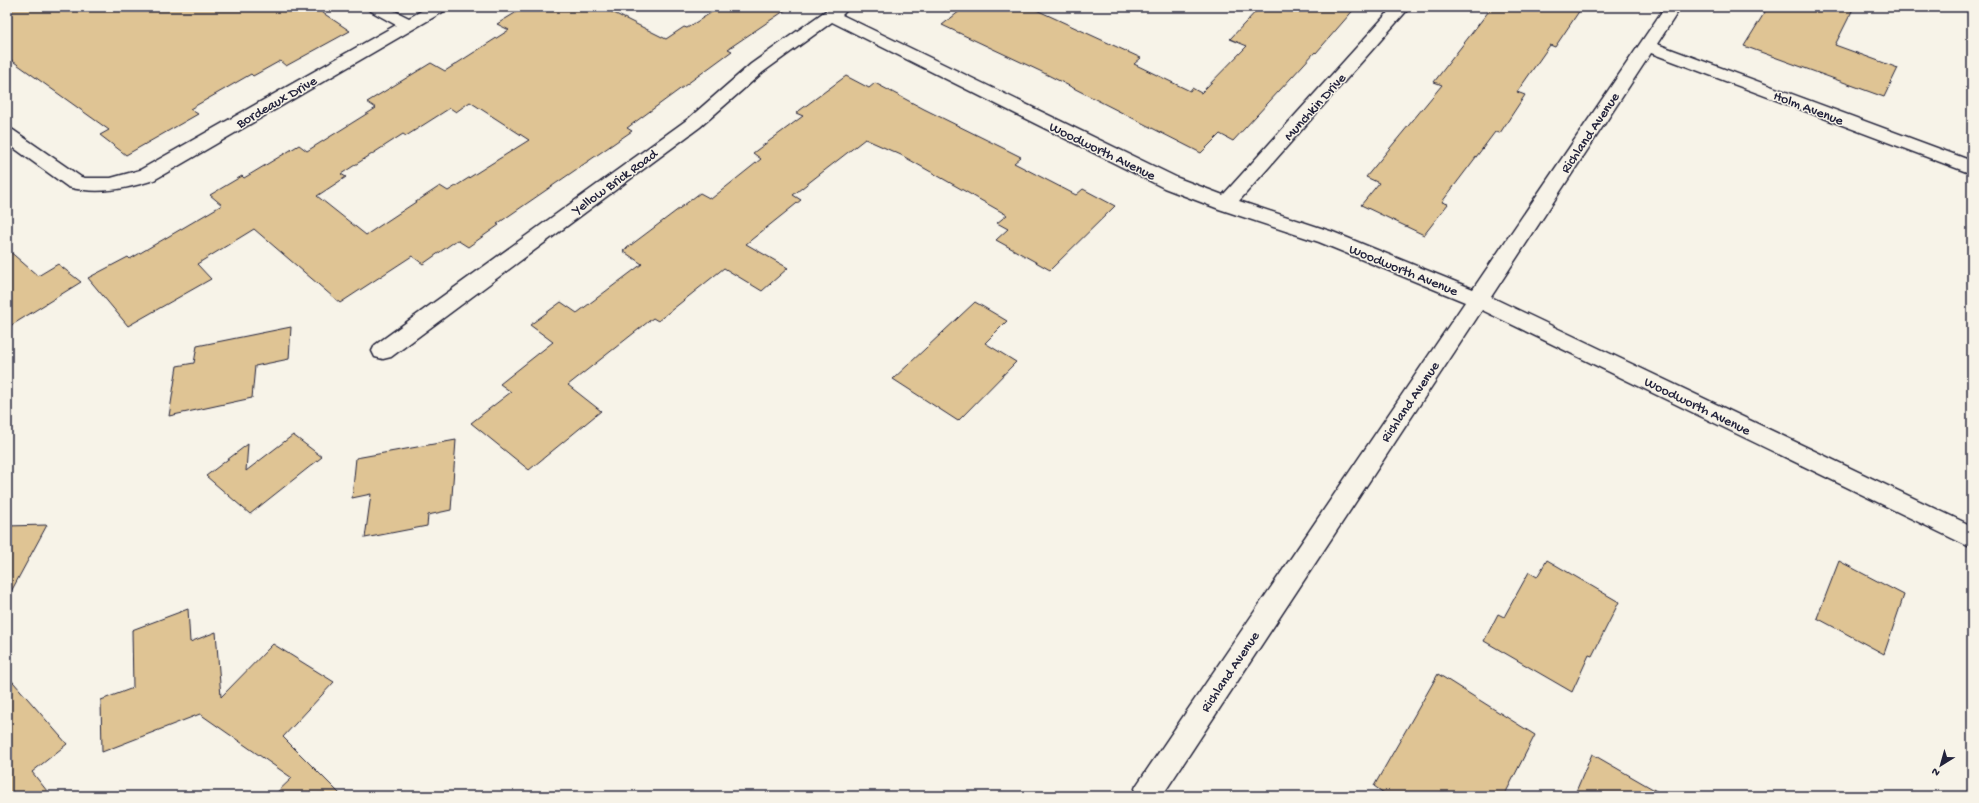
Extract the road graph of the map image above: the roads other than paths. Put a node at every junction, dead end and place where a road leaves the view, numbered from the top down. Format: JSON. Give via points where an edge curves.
{"nodes":[{"id":1,"x":375,"y":7,"type":"edge"},
{"id":2,"x":440,"y":7,"type":"edge"},
{"id":3,"x":1402,"y":7,"type":"edge"},
{"id":4,"x":1673,"y":7,"type":"edge"},
{"id":5,"x":836,"y":11,"type":"edge"},
{"id":6,"x":409,"y":25,"type":"junction"},
{"id":7,"x":1647,"y":46,"type":"junction"},
{"id":8,"x":7,"y":134,"type":"edge"},
{"id":9,"x":1972,"y":168,"type":"edge"},
{"id":10,"x":1226,"y":204,"type":"junction"},
{"id":11,"x":1477,"y":298,"type":"junction"},
{"id":12,"x":383,"y":351,"type":"dead end"},
{"id":13,"x":1972,"y":537,"type":"edge"},
{"id":14,"x":1146,"y":796,"type":"edge"}],
"edges":[{"from":1,"to":6,"type":"street"},
{"from":2,"to":6,"type":"street","name":"Bordeaux Drive"},
{"from":3,"to":10,"type":"street","name":"Munchkin Drive"},
{"from":4,"to":7,"type":"street","name":"Richland Avenue"},
{"from":5,"to":10,"type":"street","name":"Woodworth Avenue","via":[[1171,183]]},
{"from":5,"to":12,"type":"street","name":"Yellow Brick Road","via":[[758,68],[694,123]]},
{"from":6,"to":8,"type":"street","name":"Bordeaux Drive","via":[[147,175],[107,186],[88,186],[75,182]]},
{"from":7,"to":9,"type":"street","name":"Holm Avenue"},
{"from":7,"to":11,"type":"street","name":"Richland Avenue"},
{"from":10,"to":11,"type":"street","name":"Woodworth Avenue","via":[[1326,237]]},
{"from":11,"to":13,"type":"street","name":"Woodworth Avenue"},
{"from":11,"to":14,"type":"street","name":"Richland Avenue"}]}
